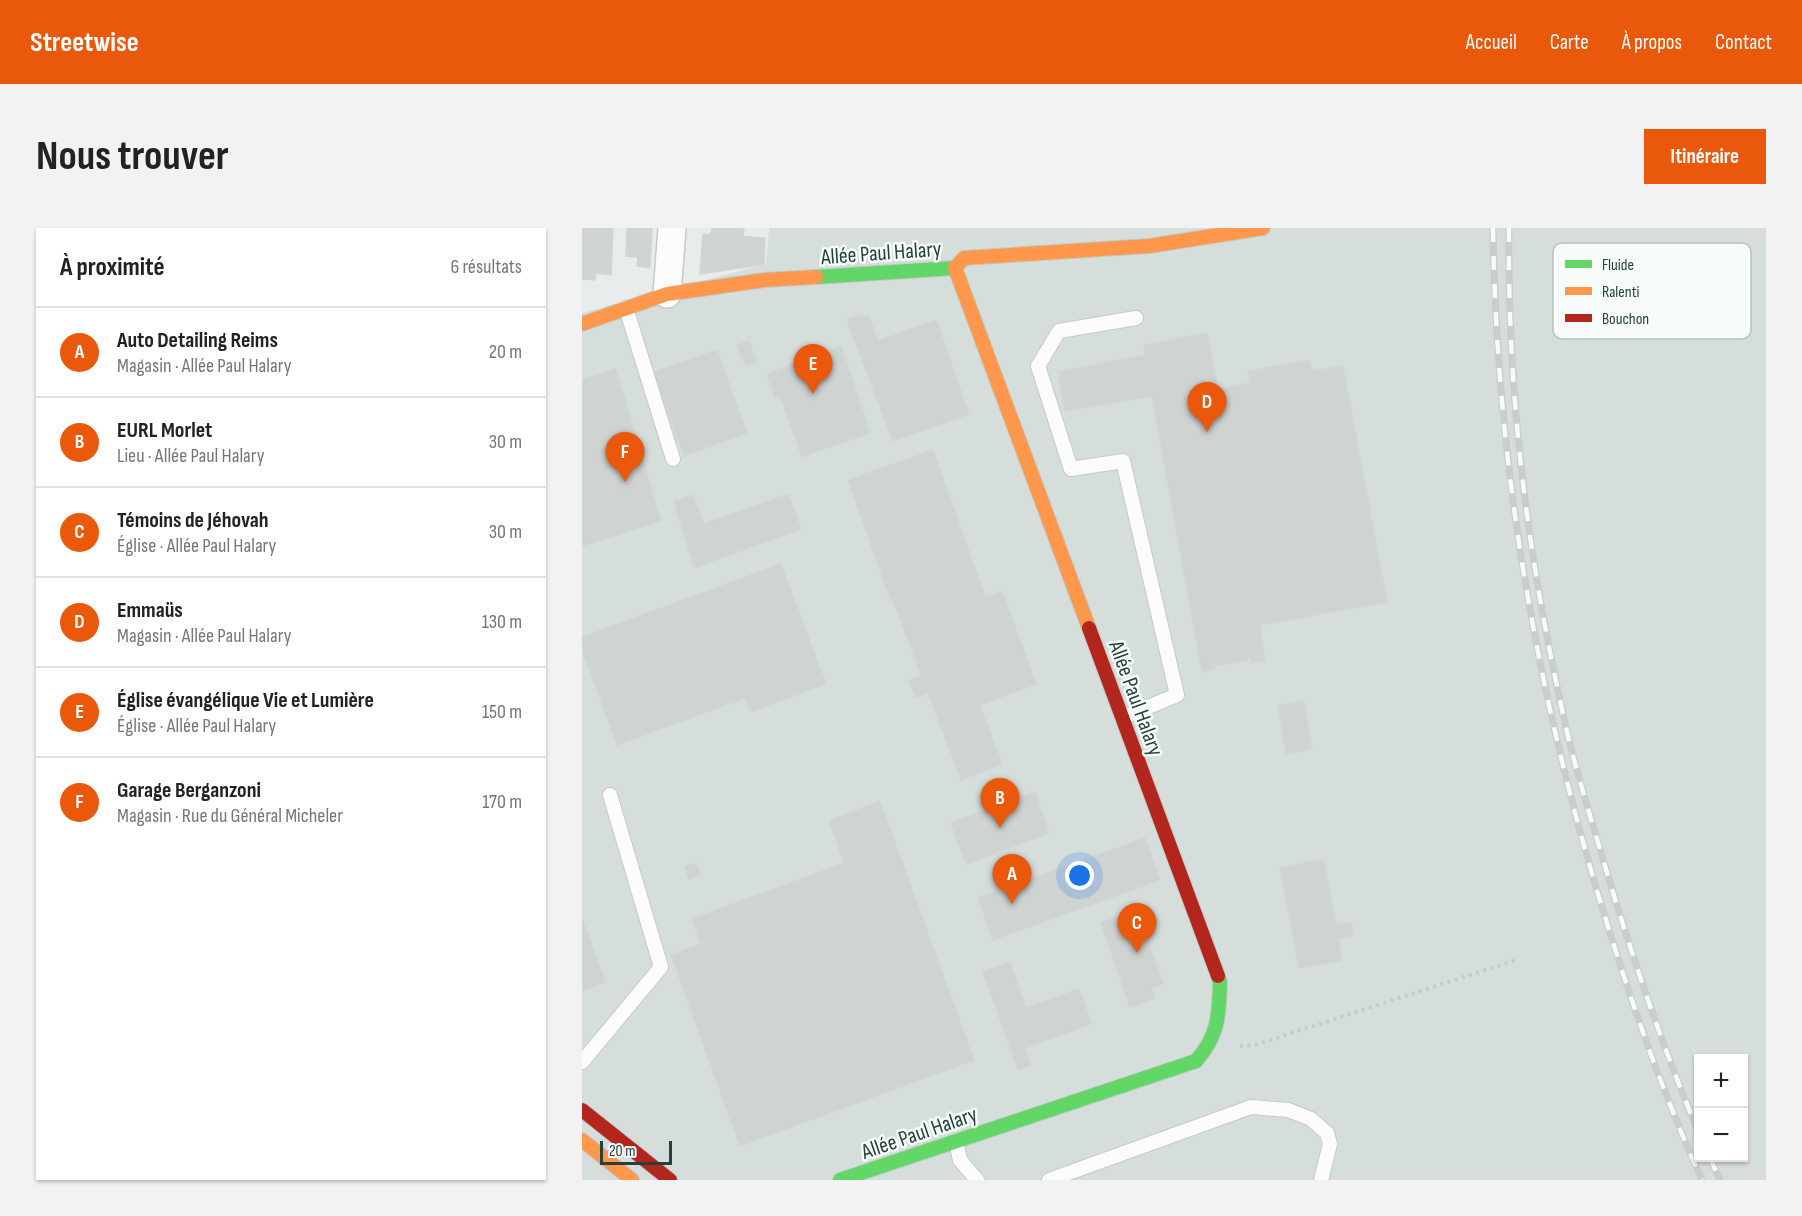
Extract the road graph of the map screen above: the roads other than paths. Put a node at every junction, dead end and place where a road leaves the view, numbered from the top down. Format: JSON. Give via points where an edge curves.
{"nodes":[{"id":1,"x":672,"y":228,"type":"edge"},
{"id":2,"x":1263,"y":228,"type":"edge"},
{"id":3,"x":955,"y":268,"type":"junction"},
{"id":4,"x":668,"y":294,"type":"junction"},
{"id":5,"x":626,"y":308,"type":"junction"},
{"id":6,"x":1136,"y":318,"type":"dead end"},
{"id":7,"x":582,"y":324,"type":"edge"},
{"id":8,"x":673,"y":459,"type":"dead end"},
{"id":9,"x":1122,"y":718,"type":"junction"},
{"id":10,"x":610,"y":795,"type":"dead end"},
{"id":11,"x":582,"y":1062,"type":"edge"},
{"id":12,"x":582,"y":1110,"type":"edge"},
{"id":13,"x":582,"y":1140,"type":"edge"},
{"id":14,"x":956,"y":1141,"type":"junction"},
{"id":15,"x":632,"y":1180,"type":"edge"},
{"id":16,"x":670,"y":1180,"type":"edge"},
{"id":17,"x":844,"y":1180,"type":"edge"},
{"id":18,"x":977,"y":1180,"type":"edge"},
{"id":19,"x":1049,"y":1180,"type":"edge"},
{"id":20,"x":1321,"y":1180,"type":"edge"}],
"edges":[{"from":1,"to":4,"type":"street"},
{"from":2,"to":3,"type":"street","via":[[1149,246],[964,258]]},
{"from":3,"to":4,"type":"street","name":"Allée Paul Halary","via":[[765,280]]},
{"from":3,"to":9,"type":"street","name":"Allée Paul Halary"},
{"from":4,"to":5,"type":"street","name":"Allée Paul Halary"},
{"from":5,"to":7,"type":"street","name":"Allée Paul Halary"},
{"from":5,"to":8,"type":"lane"},
{"from":6,"to":9,"type":"lane","via":[[1059,331],[1038,366],[1071,469],[1123,461],[1177,695]]},
{"from":9,"to":14,"type":"street","name":"Allée Paul Halary","via":[[1220,982],[1220,1022],[1209,1047],[1196,1060]]},
{"from":10,"to":11,"type":"lane","via":[[661,966]]},
{"from":12,"to":16,"type":"street"},
{"from":13,"to":15,"type":"street"},
{"from":14,"to":17,"type":"street","name":"Allée Paul Halary"},
{"from":14,"to":18,"type":"lane","via":[[960,1160]]},
{"from":19,"to":20,"type":"lane","via":[[1251,1107],[1288,1110],[1311,1119],[1327,1133],[1330,1144]]}]}
